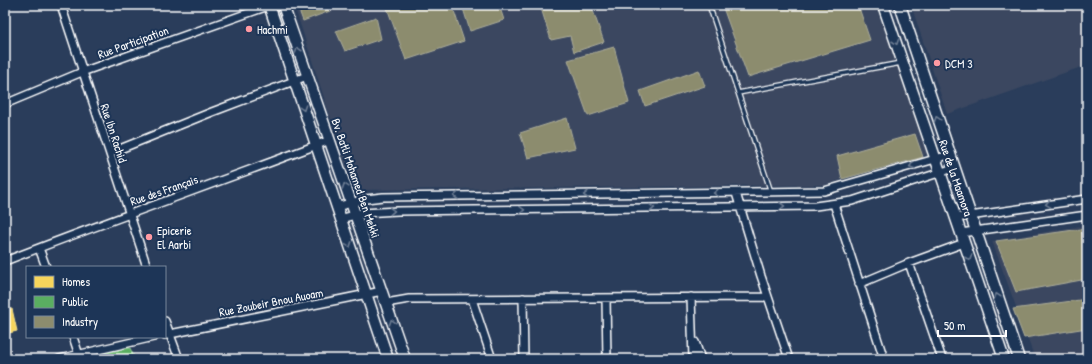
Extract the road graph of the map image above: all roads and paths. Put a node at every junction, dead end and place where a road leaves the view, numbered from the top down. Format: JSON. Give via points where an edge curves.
{"nodes":[{"id":1,"x":61,"y":5,"type":"edge"},
{"id":2,"x":270,"y":5,"type":"edge"},
{"id":3,"x":283,"y":5,"type":"edge"},
{"id":4,"x":709,"y":5,"type":"edge"},
{"id":5,"x":884,"y":5,"type":"edge"},
{"id":6,"x":900,"y":5,"type":"edge"},
{"id":7,"x":903,"y":62,"type":"junction"},
{"id":8,"x":82,"y":72,"type":"junction"},
{"id":9,"x":307,"y":76,"type":"junction"},
{"id":10,"x":294,"y":81,"type":"junction"},
{"id":11,"x":738,"y":93,"type":"junction"},
{"id":12,"x":5,"y":104,"type":"edge"},
{"id":13,"x":330,"y":140,"type":"junction"},
{"id":14,"x":315,"y":146,"type":"junction"},
{"id":15,"x":110,"y":153,"type":"junction"},
{"id":16,"x":949,"y":155,"type":"junction"},
{"id":17,"x":936,"y":159,"type":"junction"},
{"id":18,"x":954,"y":168,"type":"junction"},
{"id":19,"x":940,"y":173,"type":"junction"},
{"id":20,"x":772,"y":192,"type":"junction"},
{"id":21,"x":736,"y":193,"type":"junction"},
{"id":22,"x":1087,"y":199,"type":"edge"},
{"id":23,"x":351,"y":202,"type":"junction"},
{"id":24,"x":834,"y":204,"type":"junction"},
{"id":25,"x":336,"y":207,"type":"junction"},
{"id":26,"x":740,"y":207,"type":"junction"},
{"id":27,"x":129,"y":213,"type":"junction"},
{"id":28,"x":355,"y":215,"type":"junction"},
{"id":29,"x":1087,"y":215,"type":"edge"},
{"id":30,"x":970,"y":216,"type":"junction"},
{"id":31,"x":956,"y":218,"type":"junction"},
{"id":32,"x":340,"y":219,"type":"junction"},
{"id":33,"x":975,"y":231,"type":"junction"},
{"id":34,"x":961,"y":233,"type":"junction"},
{"id":35,"x":964,"y":244,"type":"junction"},
{"id":36,"x":39,"y":248,"type":"junction"},
{"id":37,"x":5,"y":261,"type":"edge"},
{"id":38,"x":909,"y":263,"type":"junction"},
{"id":39,"x":46,"y":266,"type":"edge"},
{"id":40,"x":147,"y":266,"type":"edge"},
{"id":41,"x":859,"y":284,"type":"junction"},
{"id":42,"x":382,"y":291,"type":"junction"},
{"id":43,"x":366,"y":294,"type":"junction"},
{"id":44,"x":768,"y":296,"type":"junction"},
{"id":45,"x":691,"y":297,"type":"junction"},
{"id":46,"x":522,"y":298,"type":"junction"},
{"id":47,"x":606,"y":298,"type":"junction"},
{"id":48,"x":472,"y":299,"type":"junction"},
{"id":49,"x":386,"y":303,"type":"junction"},
{"id":50,"x":167,"y":334,"type":"edge"},
{"id":51,"x":692,"y":335,"type":"junction"},
{"id":52,"x":73,"y":338,"type":"edge"},
{"id":53,"x":150,"y":338,"type":"edge"},
{"id":54,"x":80,"y":354,"type":"junction"},
{"id":55,"x":59,"y":359,"type":"edge"},
{"id":56,"x":179,"y":359,"type":"edge"},
{"id":57,"x":388,"y":359,"type":"edge"},
{"id":58,"x":404,"y":359,"type":"edge"},
{"id":59,"x":492,"y":359,"type":"edge"},
{"id":60,"x":524,"y":359,"type":"edge"},
{"id":61,"x":607,"y":359,"type":"edge"},
{"id":62,"x":693,"y":359,"type":"edge"},
{"id":63,"x":700,"y":359,"type":"edge"},
{"id":64,"x":789,"y":359,"type":"edge"},
{"id":65,"x":884,"y":359,"type":"edge"},
{"id":66,"x":942,"y":359,"type":"edge"},
{"id":67,"x":1004,"y":359,"type":"edge"},
{"id":68,"x":1019,"y":359,"type":"edge"}],
"edges":[{"from":1,"to":8,"type":"street","name":"Rue Ibn Rachid"},
{"from":2,"to":8,"type":"street","name":"Rue Participation"},
{"from":2,"to":10,"type":"street"},
{"from":9,"to":3,"type":"street","name":"Bv. Batli Mohamed Ben Mekki","one_way":true},
{"from":4,"to":11,"type":"lane"},
{"from":5,"to":7,"type":"street","name":"Rue de la Maamora","one_way":true},
{"from":16,"to":6,"type":"street","name":"Rue de la Maamora","one_way":true},
{"from":7,"to":11,"type":"lane"},
{"from":7,"to":17,"type":"street","name":"Rue de la Maamora"},
{"from":8,"to":12,"type":"street","name":"Rue Participation"},
{"from":8,"to":15,"type":"street","name":"Rue Ibn Rachid"},
{"from":9,"to":10,"type":"street"},
{"from":9,"to":13,"type":"street","name":"Bv. Batli Mohamed Ben Mekki"},
{"from":10,"to":14,"type":"street","one_way":true},
{"from":10,"to":15,"type":"street"},
{"from":11,"to":20,"type":"lane"},
{"from":13,"to":14,"type":"street","name":"Rue des Français"},
{"from":23,"to":13,"type":"street","name":"Bv. Batli Mohamed Ben Mekki","one_way":true},
{"from":14,"to":25,"type":"street"},
{"from":14,"to":27,"type":"street","name":"Rue des Français"},
{"from":15,"to":27,"type":"street","name":"Rue Ibn Rachid"},
{"from":16,"to":17,"type":"street"},
{"from":16,"to":18,"type":"street","name":"Rue de la Maamora"},
{"from":17,"to":19,"type":"street","name":"Rue de la Maamora"},
{"from":17,"to":20,"type":"street","one_way":true,"via":[[832,190]]},
{"from":18,"to":19,"type":"street"},
{"from":18,"to":30,"type":"street","name":"Rue de la Maamora"},
{"from":19,"to":24,"type":"street","via":[[852,201]]},
{"from":19,"to":31,"type":"street","name":"Rue de la Maamora"},
{"from":20,"to":21,"type":"street"},
{"from":21,"to":23,"type":"street","one_way":true,"via":[[383,197]]},
{"from":21,"to":26,"type":"street"},
{"from":22,"to":30,"type":"street","one_way":true},
{"from":23,"to":25,"type":"street"},
{"from":23,"to":28,"type":"street","name":"Bv. Batli Mohamed Ben Mekki"},
{"from":26,"to":24,"type":"street","one_way":true},
{"from":24,"to":41,"type":"street"},
{"from":25,"to":32,"type":"street"},
{"from":28,"to":26,"type":"street","one_way":true,"via":[[398,211]]},
{"from":26,"to":44,"type":"street"},
{"from":27,"to":36,"type":"street","name":"Rue des Français"},
{"from":27,"to":40,"type":"street","name":"Rue Ibn Rachid"},
{"from":28,"to":32,"type":"street"},
{"from":28,"to":42,"type":"street","name":"Bv. Batli Mohamed Ben Mekki"},
{"from":29,"to":33,"type":"street"},
{"from":30,"to":31,"type":"street"},
{"from":30,"to":33,"type":"street","name":"Rue de la Maamora"},
{"from":31,"to":34,"type":"street","name":"Rue de la Maamora"},
{"from":32,"to":43,"type":"street","one_way":true},
{"from":33,"to":34,"type":"street"},
{"from":68,"to":33,"type":"street","name":"Rue de la Maamora","one_way":true},
{"from":34,"to":35,"type":"street","name":"Rue de la Maamora"},
{"from":35,"to":38,"type":"street"},
{"from":35,"to":67,"type":"street","name":"Rue de la Maamora","one_way":true},
{"from":36,"to":37,"type":"street","name":"Rue des Français"},
{"from":36,"to":39,"type":"street"},
{"from":38,"to":41,"type":"street"},
{"from":38,"to":66,"type":"street"},
{"from":41,"to":65,"type":"street"},
{"from":42,"to":43,"type":"street","name":"Rue Zoubeir Bnou Auoam"},
{"from":42,"to":49,"type":"street","name":"Bv. Batli Mohamed Ben Mekki"},
{"from":43,"to":50,"type":"street","name":"Rue Zoubeir Bnou Auoam"},
{"from":43,"to":57,"type":"street"},
{"from":44,"to":45,"type":"street"},
{"from":44,"to":64,"type":"street"},
{"from":45,"to":47,"type":"street"},
{"from":45,"to":51,"type":"street"},
{"from":46,"to":47,"type":"street"},
{"from":46,"to":48,"type":"street"},
{"from":46,"to":60,"type":"street"},
{"from":47,"to":61,"type":"street"},
{"from":48,"to":49,"type":"street","via":[[409,299]]},
{"from":48,"to":59,"type":"street"},
{"from":58,"to":49,"type":"street","name":"Bv. Batli Mohamed Ben Mekki","one_way":true},
{"from":50,"to":56,"type":"street"},
{"from":51,"to":62,"type":"street"},
{"from":51,"to":63,"type":"street"},
{"from":52,"to":54,"type":"street"},
{"from":53,"to":54,"type":"street"},
{"from":54,"to":55,"type":"street"}]}
